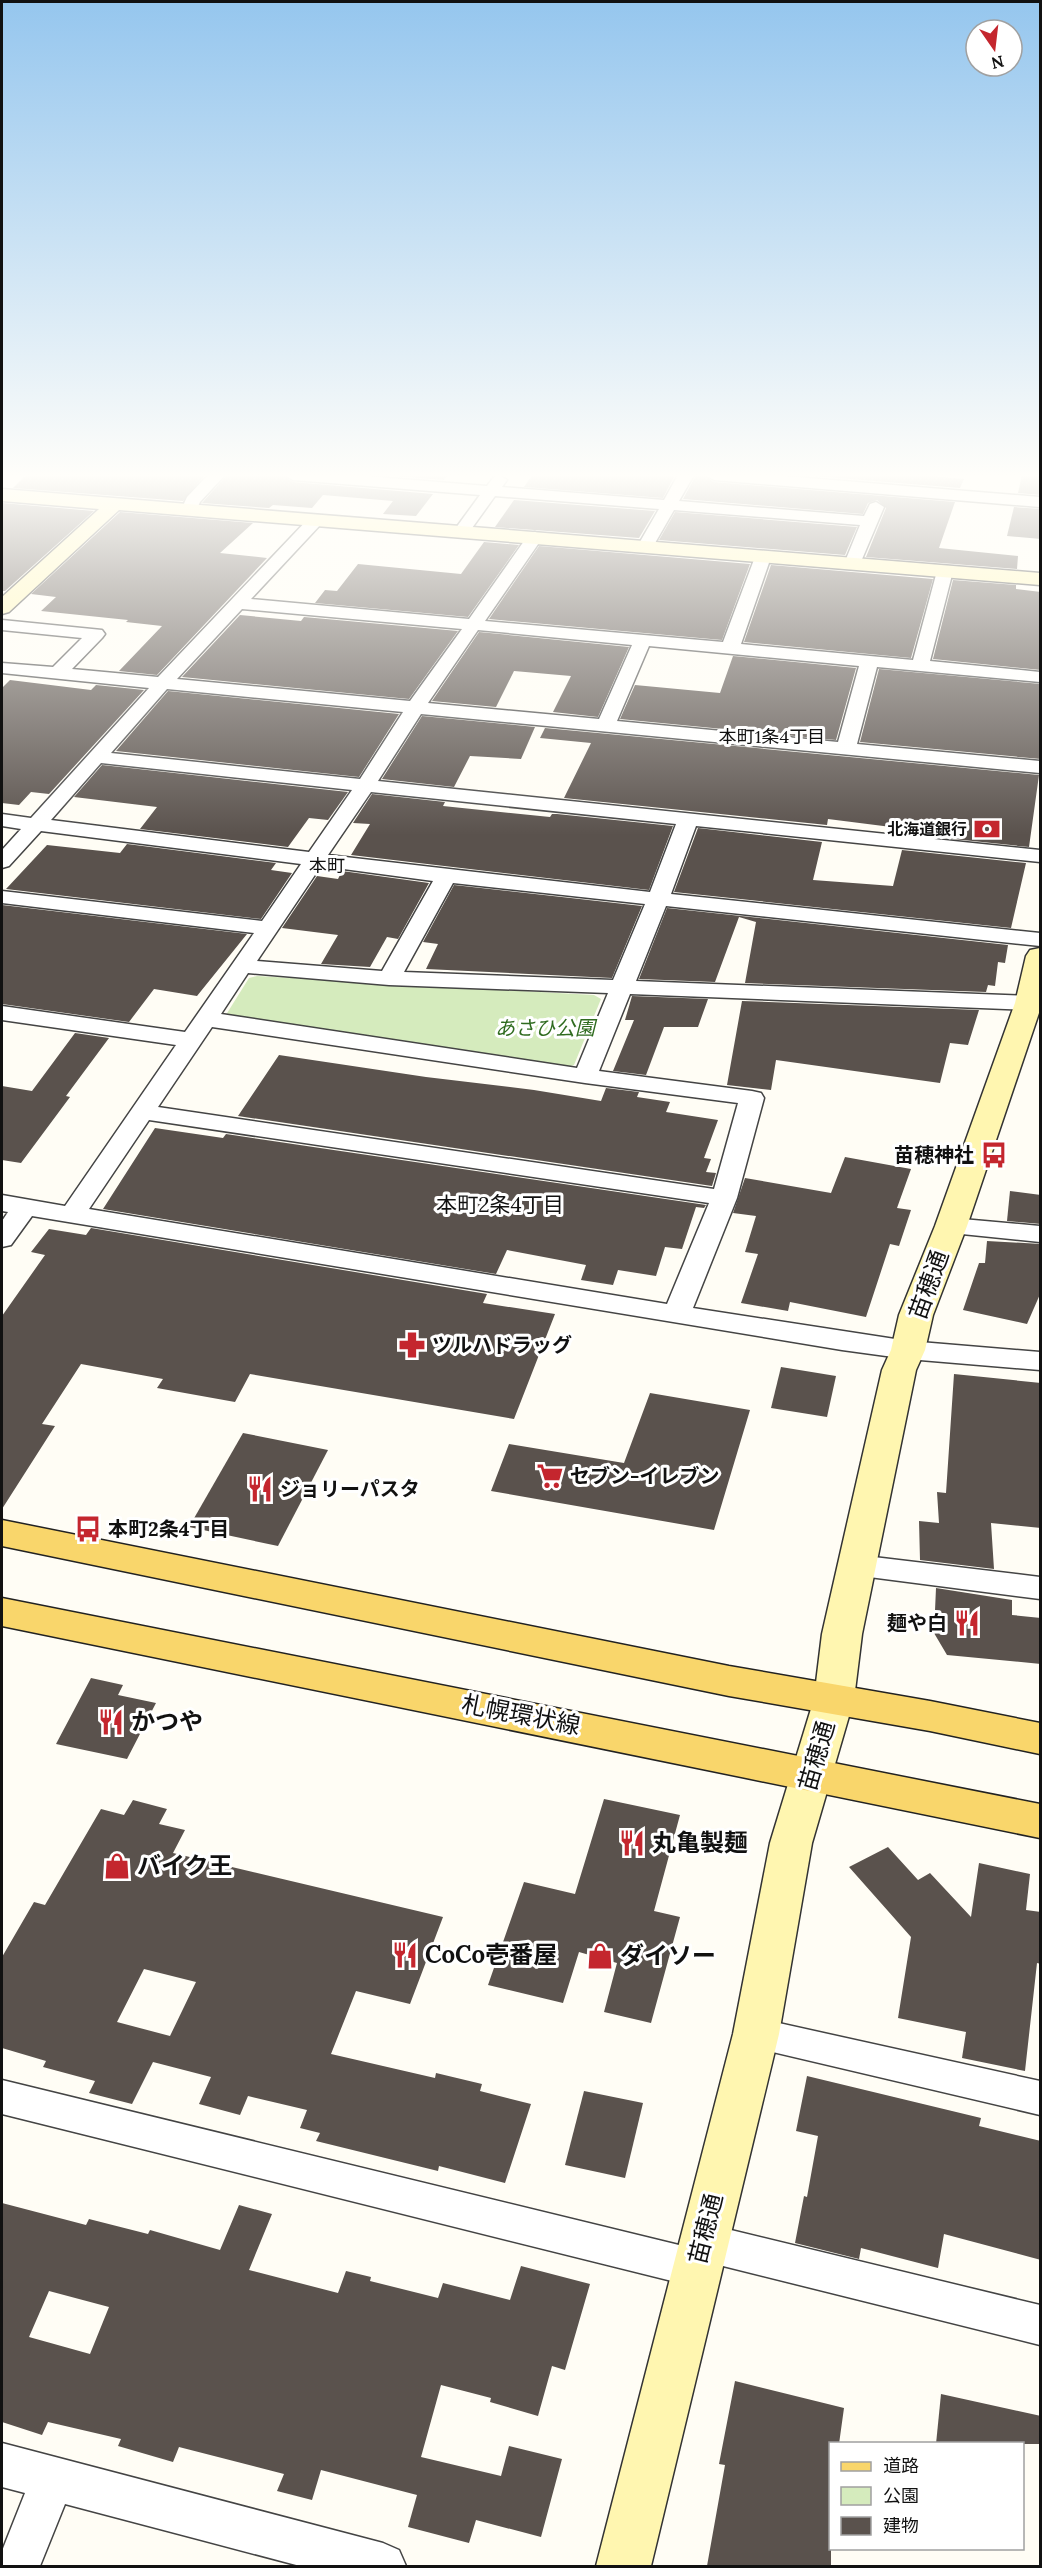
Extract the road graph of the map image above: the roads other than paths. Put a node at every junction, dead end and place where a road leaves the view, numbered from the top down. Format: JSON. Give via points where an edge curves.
{"nodes":[{"id":1,"x":246,"y":595,"type":"edge"},
{"id":2,"x":494,"y":595,"type":"edge"},
{"id":3,"x":750,"y":595,"type":"edge"},
{"id":4,"x":939,"y":595,"type":"edge"},
{"id":5,"x":238,"y":603,"type":"junction"},
{"id":6,"x":2,"y":625,"type":"edge"},
{"id":7,"x":472,"y":626,"type":"junction"},
{"id":8,"x":642,"y":642,"type":"junction"},
{"id":9,"x":730,"y":649,"type":"junction"},
{"id":10,"x":869,"y":662,"type":"junction"},
{"id":11,"x":920,"y":666,"type":"junction"},
{"id":12,"x":2,"y":668,"type":"edge"},
{"id":13,"x":57,"y":674,"type":"junction"},
{"id":14,"x":1041,"y":676,"type":"edge"},
{"id":15,"x":162,"y":684,"type":"junction"},
{"id":16,"x":415,"y":708,"type":"junction"},
{"id":17,"x":605,"y":726,"type":"junction"},
{"id":18,"x":846,"y":750,"type":"junction"},
{"id":19,"x":97,"y":757,"type":"junction"},
{"id":20,"x":1041,"y":767,"type":"edge"},
{"id":21,"x":365,"y":786,"type":"junction"},
{"id":22,"x":688,"y":819,"type":"junction"},
{"id":23,"x":2,"y":820,"type":"edge"},
{"id":24,"x":37,"y":825,"type":"junction"},
{"id":25,"x":1041,"y":856,"type":"edge"},
{"id":26,"x":314,"y":860,"type":"junction"},
{"id":27,"x":2,"y":862,"type":"edge"},
{"id":28,"x":446,"y":876,"type":"junction"},
{"id":29,"x":2,"y":897,"type":"edge"},
{"id":30,"x":658,"y":899,"type":"junction"},
{"id":31,"x":266,"y":928,"type":"junction"},
{"id":32,"x":1041,"y":940,"type":"edge"},
{"id":33,"x":1041,"y":956,"type":"edge"},
{"id":34,"x":241,"y":966,"type":"junction"},
{"id":35,"x":389,"y":978,"type":"junction"},
{"id":36,"x":620,"y":989,"type":"junction"},
{"id":37,"x":1029,"y":1003,"type":"junction"},
{"id":38,"x":2,"y":1012,"type":"edge"},
{"id":39,"x":205,"y":1018,"type":"junction"},
{"id":40,"x":191,"y":1040,"type":"junction"},
{"id":41,"x":585,"y":1076,"type":"junction"},
{"id":42,"x":143,"y":1112,"type":"junction"},
{"id":43,"x":724,"y":1198,"type":"junction"},
{"id":44,"x":13,"y":1205,"type":"edge"},
{"id":45,"x":72,"y":1215,"type":"junction"},
{"id":46,"x":951,"y":1226,"type":"junction"},
{"id":47,"x":1041,"y":1234,"type":"edge"},
{"id":48,"x":2,"y":1239,"type":"edge"},
{"id":49,"x":677,"y":1313,"type":"junction"},
{"id":50,"x":908,"y":1350,"type":"junction"},
{"id":51,"x":1041,"y":1361,"type":"edge"},
{"id":52,"x":2,"y":1533,"type":"edge"},
{"id":53,"x":857,"y":1566,"type":"junction"},
{"id":54,"x":1041,"y":1588,"type":"edge"},
{"id":55,"x":2,"y":1612,"type":"edge"},
{"id":56,"x":834,"y":1699,"type":"junction"},
{"id":57,"x":1041,"y":1739,"type":"edge"},
{"id":58,"x":811,"y":1776,"type":"junction"},
{"id":59,"x":1041,"y":1821,"type":"edge"},
{"id":60,"x":756,"y":2034,"type":"junction"},
{"id":61,"x":2,"y":2097,"type":"edge"},
{"id":62,"x":1041,"y":2098,"type":"edge"},
{"id":63,"x":699,"y":2255,"type":"junction"},
{"id":64,"x":1041,"y":2325,"type":"edge"},
{"id":65,"x":2,"y":2465,"type":"edge"},
{"id":66,"x":53,"y":2478,"type":"junction"},
{"id":67,"x":18,"y":2566,"type":"edge"},
{"id":68,"x":383,"y":2566,"type":"edge"},
{"id":69,"x":623,"y":2566,"type":"edge"}],
"edges":[{"from":1,"to":5,"type":"street"},
{"from":2,"to":7,"type":"street"},
{"from":3,"to":9,"type":"street"},
{"from":4,"to":11,"type":"street"},
{"from":5,"to":7,"type":"street"},
{"from":5,"to":15,"type":"street"},
{"from":6,"to":13,"type":"street","via":[[96,634]]},
{"from":7,"to":8,"type":"street"},
{"from":7,"to":16,"type":"street"},
{"from":8,"to":9,"type":"street"},
{"from":8,"to":17,"type":"street"},
{"from":9,"to":10,"type":"street"},
{"from":10,"to":11,"type":"street"},
{"from":10,"to":18,"type":"street"},
{"from":11,"to":14,"type":"street"},
{"from":12,"to":13,"type":"street"},
{"from":13,"to":15,"type":"street"},
{"from":15,"to":16,"type":"street"},
{"from":15,"to":19,"type":"street"},
{"from":16,"to":17,"type":"street"},
{"from":16,"to":21,"type":"street"},
{"from":17,"to":18,"type":"street"},
{"from":18,"to":20,"type":"street"},
{"from":19,"to":21,"type":"street"},
{"from":19,"to":24,"type":"street"},
{"from":21,"to":22,"type":"street"},
{"from":21,"to":26,"type":"street"},
{"from":22,"to":25,"type":"street"},
{"from":22,"to":30,"type":"street"},
{"from":23,"to":24,"type":"street"},
{"from":24,"to":26,"type":"street"},
{"from":24,"to":27,"type":"street"},
{"from":26,"to":28,"type":"street"},
{"from":26,"to":31,"type":"street"},
{"from":28,"to":30,"type":"street"},
{"from":28,"to":35,"type":"street"},
{"from":29,"to":31,"type":"street"},
{"from":30,"to":32,"type":"street"},
{"from":30,"to":36,"type":"street"},
{"from":31,"to":34,"type":"street"},
{"from":33,"to":37,"type":"street","name":"苗穂通"},
{"from":34,"to":35,"type":"street"},
{"from":34,"to":39,"type":"street"},
{"from":35,"to":36,"type":"street"},
{"from":36,"to":37,"type":"street"},
{"from":36,"to":41,"type":"street"},
{"from":37,"to":46,"type":"street","name":"苗穂通"},
{"from":38,"to":40,"type":"street"},
{"from":39,"to":40,"type":"street"},
{"from":39,"to":41,"type":"street"},
{"from":40,"to":42,"type":"street"},
{"from":41,"to":43,"type":"street","via":[[752,1098]]},
{"from":42,"to":43,"type":"street"},
{"from":42,"to":45,"type":"street"},
{"from":43,"to":49,"type":"street"},
{"from":44,"to":45,"type":"street"},
{"from":44,"to":48,"type":"street"},
{"from":45,"to":49,"type":"street"},
{"from":46,"to":47,"type":"street"},
{"from":46,"to":50,"type":"street","name":"苗穂通","via":[[916,1315]]},
{"from":49,"to":50,"type":"street"},
{"from":50,"to":51,"type":"street"},
{"from":50,"to":53,"type":"street","name":"苗穂通","via":[[899,1370]]},
{"from":52,"to":56,"type":"main road"},
{"from":53,"to":54,"type":"street"},
{"from":53,"to":56,"type":"street","name":"苗穂通","via":[[842,1634]]},
{"from":55,"to":58,"type":"main road","name":"札幌環状線"},
{"from":56,"to":57,"type":"main road"},
{"from":56,"to":58,"type":"street","name":"苗穂通"},
{"from":58,"to":59,"type":"main road","name":"札幌環状線"},
{"from":58,"to":60,"type":"street","name":"苗穂通","via":[[791,1843]]},
{"from":60,"to":62,"type":"street"},
{"from":60,"to":63,"type":"street","name":"苗穂通"},
{"from":61,"to":63,"type":"street"},
{"from":63,"to":64,"type":"street"},
{"from":63,"to":69,"type":"street","name":"苗穂通"},
{"from":65,"to":66,"type":"street"},
{"from":66,"to":67,"type":"street"},
{"from":66,"to":68,"type":"street"}]}
